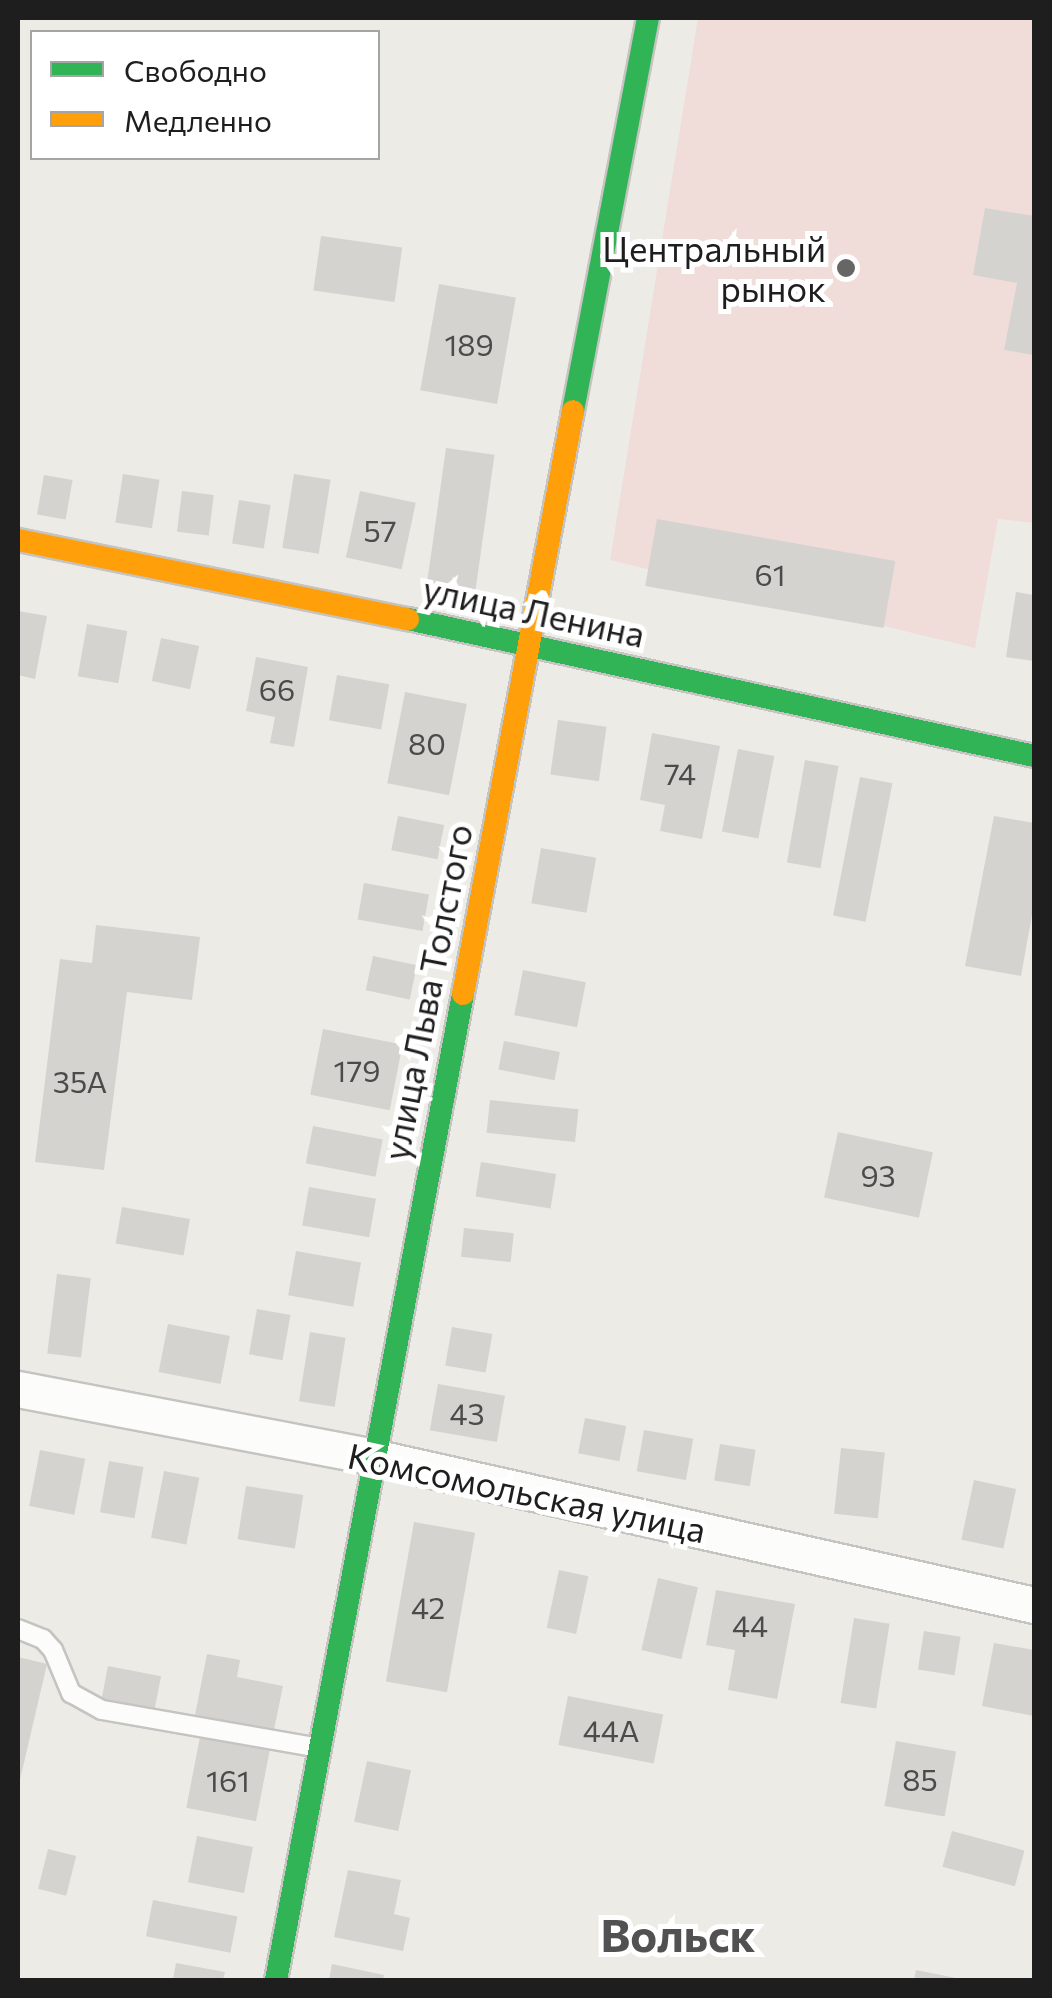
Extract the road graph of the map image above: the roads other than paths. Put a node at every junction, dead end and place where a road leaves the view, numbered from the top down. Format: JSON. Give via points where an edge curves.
{"nodes":[{"id":1,"x":648,"y":18,"type":"edge"},
{"id":2,"x":18,"y":540,"type":"edge"},
{"id":3,"x":529,"y":644,"type":"junction"},
{"id":4,"x":1034,"y":756,"type":"edge"},
{"id":5,"x":18,"y":1389,"type":"edge"},
{"id":6,"x":373,"y":1457,"type":"junction"},
{"id":7,"x":1034,"y":1605,"type":"edge"},
{"id":8,"x":18,"y":1629,"type":"edge"},
{"id":9,"x":319,"y":1748,"type":"junction"},
{"id":10,"x":276,"y":1980,"type":"edge"}],
"edges":[{"from":1,"to":3,"type":"street","name":"улица Льва Толстого"},
{"from":2,"to":3,"type":"street","name":"улица Ленина"},
{"from":3,"to":4,"type":"street","name":"улица Ленина"},
{"from":3,"to":6,"type":"street","name":"улица Льва Толстого"},
{"from":5,"to":6,"type":"street","name":"Комсомольская улица"},
{"from":6,"to":7,"type":"street","name":"Комсомольская улица"},
{"from":6,"to":9,"type":"street","name":"улица Льва Толстого"},
{"from":8,"to":9,"type":"lane","via":[[42,1639],[71,1693],[102,1710]]},
{"from":9,"to":10,"type":"street","name":"улица Льва Толстого"}]}
